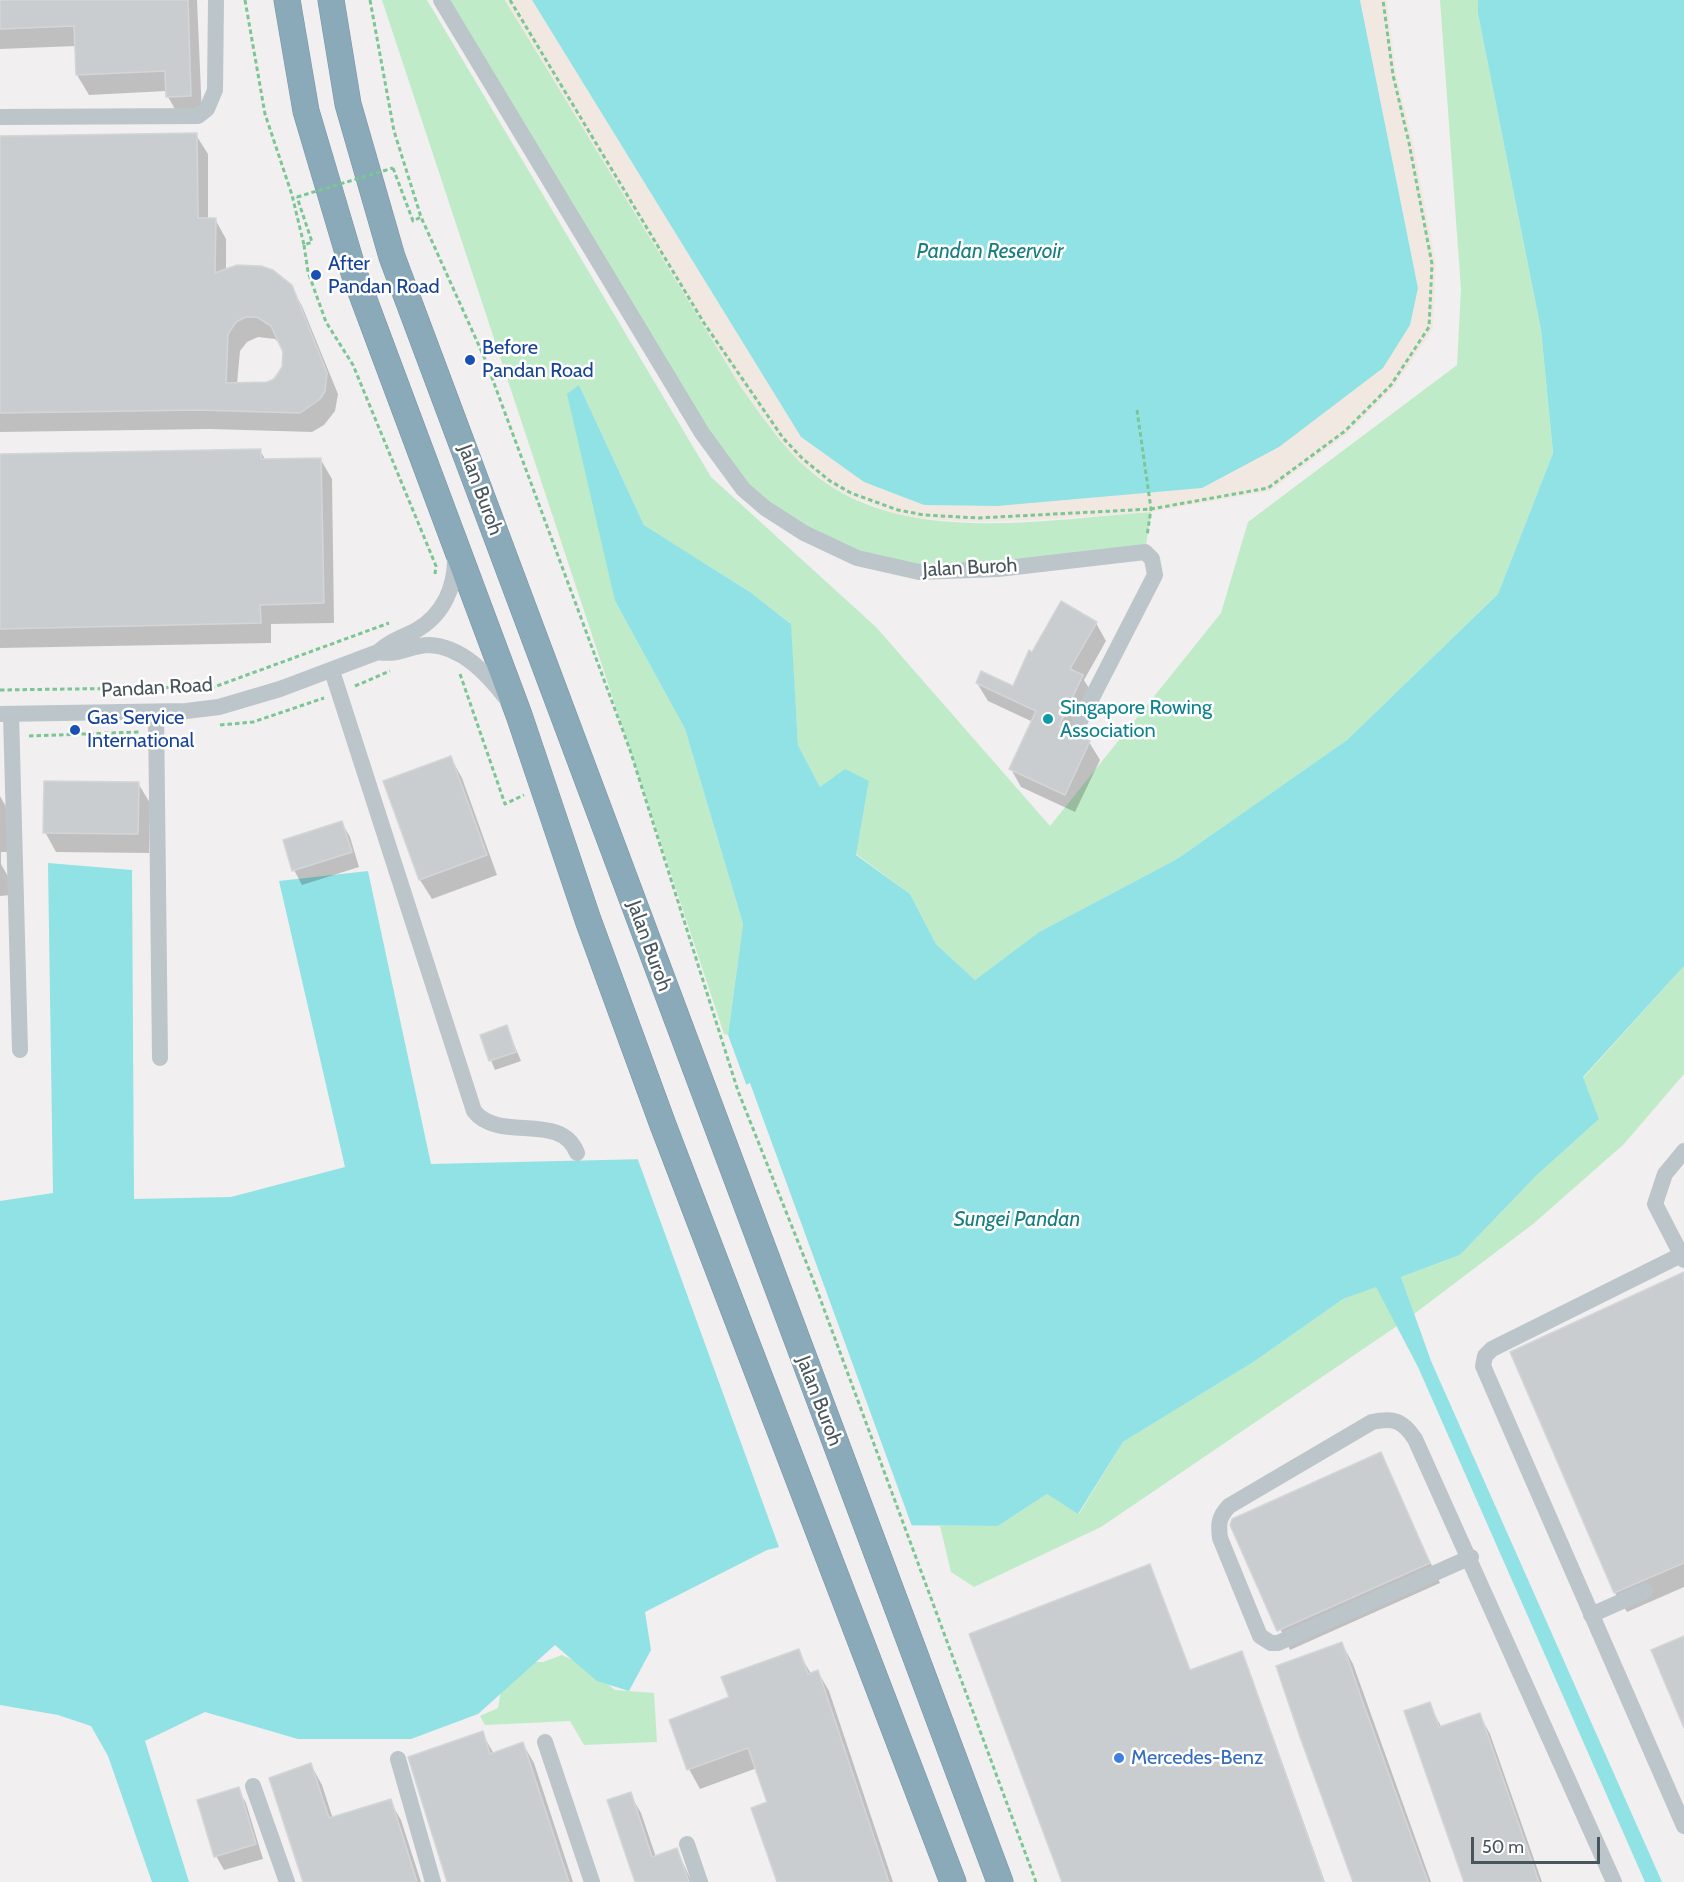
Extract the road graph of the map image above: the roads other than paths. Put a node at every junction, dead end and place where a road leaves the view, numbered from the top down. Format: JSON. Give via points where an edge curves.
{"nodes":[{"id":1,"x":216,"y":0,"type":"edge"},
{"id":2,"x":287,"y":0,"type":"edge"},
{"id":3,"x":331,"y":0,"type":"edge"},
{"id":4,"x":441,"y":0,"type":"edge"},
{"id":5,"x":0,"y":117,"type":"edge"},
{"id":6,"x":454,"y":544,"type":"junction"},
{"id":7,"x":378,"y":652,"type":"junction"},
{"id":8,"x":332,"y":671,"type":"junction"},
{"id":9,"x":156,"y":712,"type":"junction"},
{"id":10,"x":5,"y":714,"type":"edge"},
{"id":11,"x":519,"y":715,"type":"junction"},
{"id":12,"x":1080,"y":721,"type":"dead end"},
{"id":13,"x":20,"y":1050,"type":"dead end"},
{"id":14,"x":160,"y":1058,"type":"dead end"},
{"id":15,"x":1684,"y":1151,"type":"edge"},
{"id":16,"x":577,"y":1153,"type":"dead end"},
{"id":17,"x":1683,"y":1258,"type":"edge"},
{"id":18,"x":1471,"y":1557,"type":"junction"},
{"id":19,"x":1645,"y":1591,"type":"dead end"},
{"id":20,"x":1591,"y":1615,"type":"junction"},
{"id":21,"x":545,"y":1742,"type":"dead end"},
{"id":22,"x":398,"y":1759,"type":"dead end"},
{"id":23,"x":253,"y":1786,"type":"dead end"},
{"id":24,"x":1684,"y":1826,"type":"edge"},
{"id":25,"x":687,"y":1844,"type":"dead end"},
{"id":26,"x":288,"y":1882,"type":"edge"},
{"id":27,"x":433,"y":1882,"type":"edge"},
{"id":28,"x":592,"y":1882,"type":"edge"},
{"id":29,"x":700,"y":1882,"type":"edge"},
{"id":30,"x":953,"y":1882,"type":"edge"},
{"id":31,"x":1000,"y":1882,"type":"edge"},
{"id":32,"x":1614,"y":1882,"type":"edge"}],
"edges":[{"from":1,"to":5,"type":"street","via":[[215,90],[207,109],[198,116]]},
{"from":2,"to":6,"type":"highway","via":[[306,111],[354,273]]},
{"from":3,"to":31,"type":"highway","name":"Jalan Buroh","via":[[348,104],[392,257]]},
{"from":4,"to":12,"type":"street","name":"Jalan Buroh","via":[[702,432],[743,489],[765,508],[804,533],[857,558],[919,572],[1145,552],[1152,559],[1155,575]]},
{"from":6,"to":7,"type":"street","name":"Pandan Road","via":[[454,577],[442,608]]},
{"from":6,"to":11,"type":"highway"},
{"from":7,"to":8,"type":"street","name":"Pandan Road"},
{"from":7,"to":11,"type":"street","name":"Pandan Road","via":[[394,655],[429,645],[450,651],[483,671]]},
{"from":8,"to":9,"type":"street","name":"Pandan Road","via":[[219,707]]},
{"from":8,"to":16,"type":"street","via":[[474,1111],[487,1123],[560,1133],[573,1143]]},
{"from":9,"to":10,"type":"street","name":"Pandan Road"},
{"from":9,"to":14,"type":"street"},
{"from":10,"to":13,"type":"street"},
{"from":11,"to":30,"type":"highway","via":[[663,1125]]},
{"from":15,"to":17,"type":"street","via":[[1665,1174],[1656,1204]]},
{"from":17,"to":20,"type":"street","via":[[1492,1349],[1485,1356],[1485,1374]]},
{"from":18,"to":18,"type":"street","via":[[1415,1438],[1396,1420],[1372,1422],[1229,1506],[1218,1524],[1220,1538],[1260,1636],[1271,1643]]},
{"from":18,"to":32,"type":"street"},
{"from":19,"to":20,"type":"street"},
{"from":20,"to":24,"type":"street"},
{"from":21,"to":28,"type":"street"},
{"from":22,"to":27,"type":"street"},
{"from":23,"to":26,"type":"street"},
{"from":25,"to":29,"type":"street"}]}
